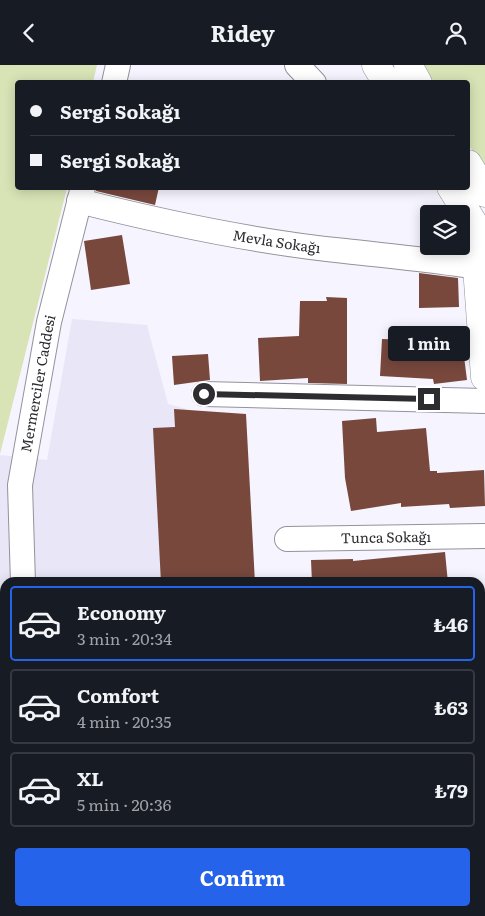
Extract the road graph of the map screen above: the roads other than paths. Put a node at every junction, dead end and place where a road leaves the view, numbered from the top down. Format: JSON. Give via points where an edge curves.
{"nodes":[{"id":1,"x":118,"y":65,"type":"edge"},
{"id":2,"x":297,"y":65,"type":"edge"},
{"id":3,"x":376,"y":65,"type":"edge"},
{"id":4,"x":408,"y":65,"type":"edge"},
{"id":5,"x":115,"y":80,"type":"edge"},
{"id":6,"x":311,"y":80,"type":"edge"},
{"id":7,"x":385,"y":80,"type":"edge"},
{"id":8,"x":416,"y":80,"type":"edge"},
{"id":9,"x":470,"y":167,"type":"edge"},
{"id":10,"x":454,"y":190,"type":"edge"},
{"id":11,"x":485,"y":193,"type":"edge"},
{"id":12,"x":81,"y":194,"type":"edge"},
{"id":13,"x":484,"y":238,"type":"edge"},
{"id":14,"x":477,"y":267,"type":"junction"},
{"id":15,"x":485,"y":377,"type":"edge"},
{"id":16,"x":204,"y":394,"type":"dead end"},
{"id":17,"x":485,"y":401,"type":"edge"},
{"id":18,"x":485,"y":535,"type":"edge"},
{"id":19,"x":287,"y":539,"type":"dead end"},
{"id":20,"x":23,"y":577,"type":"edge"}],
"edges":[{"from":1,"to":5,"type":"street"},
{"from":2,"to":6,"type":"street"},
{"from":3,"to":7,"type":"main road"},
{"from":4,"to":8,"type":"main road"},
{"from":9,"to":11,"type":"main road"},
{"from":10,"to":13,"type":"main road"},
{"from":12,"to":14,"type":"street","name":"Mevla Sokağı","via":[[173,225]]},
{"from":12,"to":20,"type":"street","name":"Mermerciler Caddesi","via":[[49,322],[20,485]]},
{"from":13,"to":14,"type":"main road"},
{"from":14,"to":15,"type":"main road"},
{"from":16,"to":17,"type":"street"},
{"from":18,"to":19,"type":"street","name":"Tunca Sokağı"}]}
